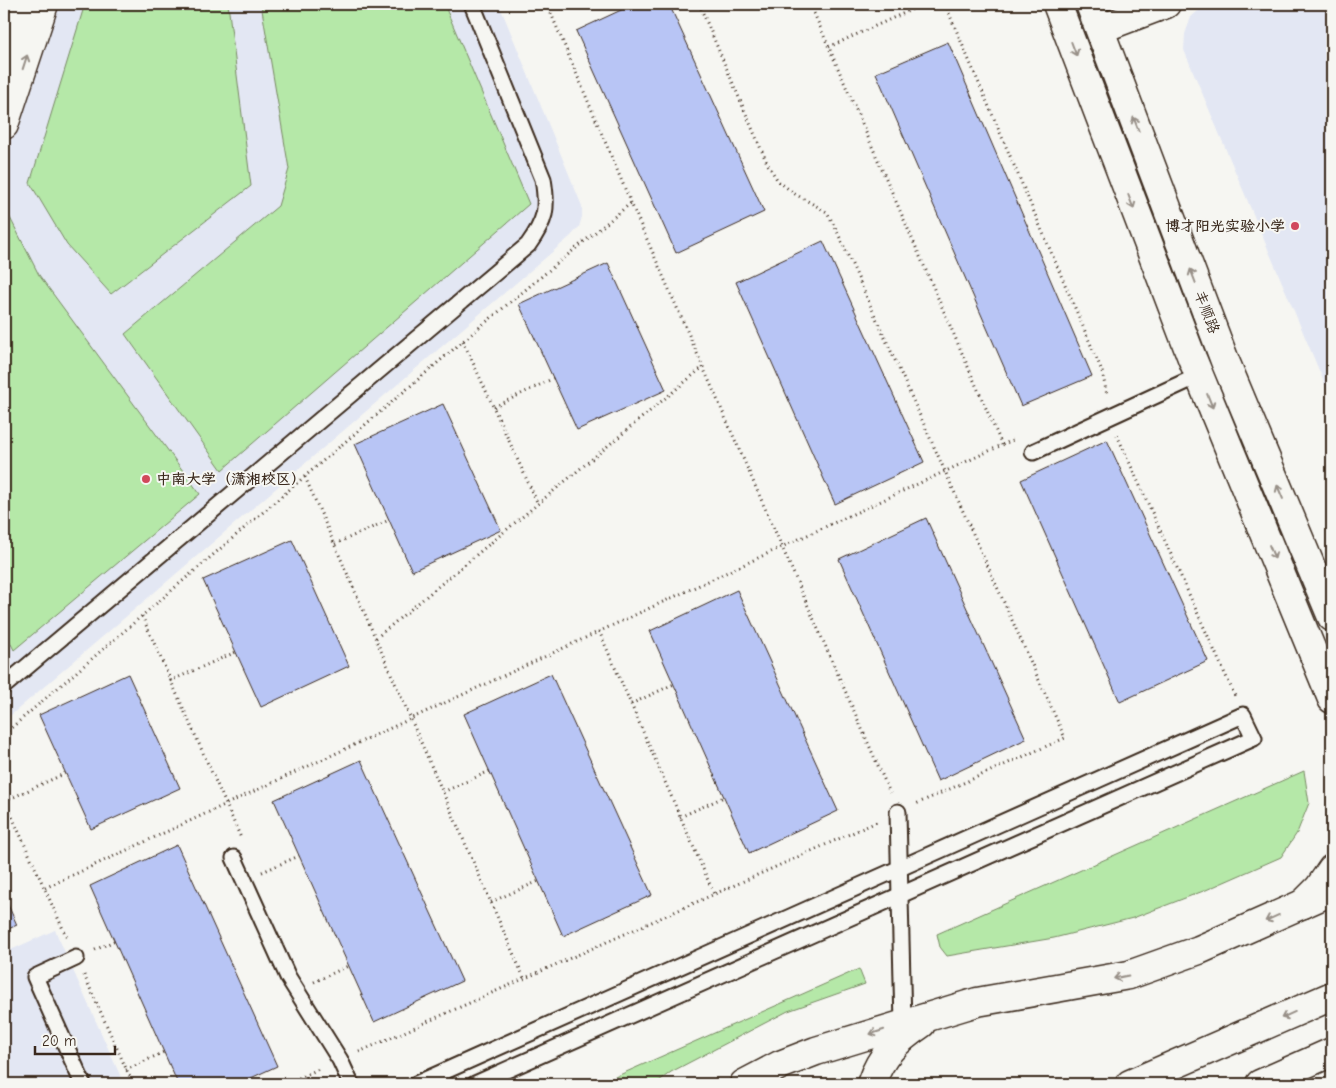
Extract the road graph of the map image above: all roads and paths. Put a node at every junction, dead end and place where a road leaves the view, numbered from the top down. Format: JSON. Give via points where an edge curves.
{"nodes":[{"id":1,"x":22,"y":4,"type":"edge"},
{"id":2,"x":44,"y":4,"type":"edge"},
{"id":3,"x":472,"y":4,"type":"edge"},
{"id":4,"x":547,"y":4,"type":"edge"},
{"id":5,"x":699,"y":4,"type":"edge"},
{"id":6,"x":810,"y":4,"type":"edge"},
{"id":7,"x":924,"y":4,"type":"edge"},
{"id":8,"x":945,"y":4,"type":"edge"},
{"id":9,"x":1057,"y":4,"type":"edge"},
{"id":10,"x":1090,"y":4,"type":"edge"},
{"id":11,"x":1166,"y":4,"type":"edge"},
{"id":12,"x":1100,"y":29,"type":"junction"},
{"id":13,"x":829,"y":47,"type":"junction"},
{"id":14,"x":4,"y":62,"type":"edge"},
{"id":15,"x":4,"y":125,"type":"edge"},
{"id":16,"x":631,"y":203,"type":"junction"},
{"id":17,"x":463,"y":342,"type":"junction"},
{"id":18,"x":703,"y":367,"type":"junction"},
{"id":19,"x":1200,"y":375,"type":"junction"},
{"id":20,"x":554,"y":378,"type":"dead end"},
{"id":21,"x":1116,"y":393,"type":"dead end"},
{"id":22,"x":1108,"y":397,"type":"junction"},
{"id":23,"x":1099,"y":401,"type":"dead end"},
{"id":24,"x":494,"y":407,"type":"junction"},
{"id":25,"x":1112,"y":415,"type":"junction"},
{"id":26,"x":1020,"y":437,"type":"dead end"},
{"id":27,"x":1002,"y":445,"type":"junction"},
{"id":28,"x":1032,"y":452,"type":"dead end"},
{"id":29,"x":946,"y":471,"type":"junction"},
{"id":30,"x":305,"y":477,"type":"junction"},
{"id":31,"x":538,"y":504,"type":"junction"},
{"id":32,"x":389,"y":520,"type":"dead end"},
{"id":33,"x":335,"y":544,"type":"junction"},
{"id":34,"x":782,"y":547,"type":"junction"},
{"id":35,"x":1332,"y":618,"type":"edge"},
{"id":36,"x":599,"y":631,"type":"junction"},
{"id":37,"x":376,"y":638,"type":"junction"},
{"id":38,"x":236,"y":652,"type":"dead end"},
{"id":39,"x":170,"y":681,"type":"dead end"},
{"id":40,"x":674,"y":684,"type":"dead end"},
{"id":41,"x":4,"y":686,"type":"edge"},
{"id":42,"x":1332,"y":699,"type":"edge"},
{"id":43,"x":631,"y":704,"type":"junction"},
{"id":44,"x":1244,"y":715,"type":"junction"},
{"id":45,"x":411,"y":718,"type":"junction"},
{"id":46,"x":4,"y":734,"type":"edge"},
{"id":47,"x":490,"y":771,"type":"dead end"},
{"id":48,"x":66,"y":773,"type":"dead end"},
{"id":49,"x":443,"y":792,"type":"junction"},
{"id":50,"x":724,"y":797,"type":"dead end"},
{"id":51,"x":5,"y":801,"type":"edge"},
{"id":52,"x":898,"y":812,"type":"junction"},
{"id":53,"x":680,"y":817,"type":"junction"},
{"id":54,"x":299,"y":856,"type":"dead end"},
{"id":55,"x":234,"y":858,"type":"dead end"},
{"id":56,"x":899,"y":868,"type":"junction"},
{"id":57,"x":1332,"y":869,"type":"edge"},
{"id":58,"x":257,"y":874,"type":"dead end"},
{"id":59,"x":539,"y":881,"type":"dead end"},
{"id":60,"x":45,"y":888,"type":"dead end"},
{"id":61,"x":1332,"y":891,"type":"edge"},
{"id":62,"x":714,"y":894,"type":"junction"},
{"id":63,"x":900,"y":896,"type":"junction"},
{"id":64,"x":491,"y":902,"type":"junction"},
{"id":65,"x":1303,"y":904,"type":"junction"},
{"id":66,"x":76,"y":958,"type":"dead end"},
{"id":67,"x":348,"y":966,"type":"dead end"},
{"id":68,"x":524,"y":978,"type":"junction"},
{"id":69,"x":307,"y":985,"type":"dead end"},
{"id":70,"x":1332,"y":996,"type":"edge"},
{"id":71,"x":945,"y":1012,"type":"junction"},
{"id":72,"x":903,"y":1024,"type":"junction"},
{"id":73,"x":164,"y":1052,"type":"dead end"},
{"id":74,"x":1332,"y":1052,"type":"edge"},
{"id":75,"x":340,"y":1060,"type":"junction"},
{"id":76,"x":126,"y":1070,"type":"dead end"},
{"id":77,"x":83,"y":1084,"type":"edge"},
{"id":78,"x":285,"y":1084,"type":"edge"},
{"id":79,"x":351,"y":1084,"type":"edge"},
{"id":80,"x":416,"y":1084,"type":"edge"},
{"id":81,"x":475,"y":1084,"type":"edge"},
{"id":82,"x":749,"y":1084,"type":"edge"},
{"id":83,"x":871,"y":1084,"type":"edge"},
{"id":84,"x":1130,"y":1084,"type":"edge"},
{"id":85,"x":1260,"y":1084,"type":"edge"}],
"edges":[{"from":1,"to":14,"type":"main road"},
{"from":15,"to":2,"type":"main road","one_way":true},
{"from":3,"to":41,"type":"lane","via":[[543,179],[546,214],[539,230],[528,245]]},
{"from":4,"to":16,"type":"path"},
{"from":5,"to":29,"type":"path","via":[[767,163],[778,181],[827,212],[836,229]]},
{"from":6,"to":13,"type":"path"},
{"from":7,"to":13,"type":"path"},
{"from":8,"to":22,"type":"path","via":[[1102,371]]},
{"from":9,"to":19,"type":"main road","one_way":true},
{"from":10,"to":12,"type":"main road","name":"丰顺路"},
{"from":11,"to":12,"type":"main road"},
{"from":35,"to":12,"type":"main road","name":"丰顺路","one_way":true,"via":[[1225,361]]},
{"from":13,"to":27,"type":"path"},
{"from":16,"to":17,"type":"path"},
{"from":16,"to":18,"type":"path"},
{"from":17,"to":24,"type":"path"},
{"from":17,"to":30,"type":"path"},
{"from":18,"to":31,"type":"path"},
{"from":18,"to":34,"type":"path"},
{"from":19,"to":25,"type":"lane"},
{"from":19,"to":42,"type":"main road","one_way":true},
{"from":20,"to":24,"type":"path"},
{"from":21,"to":22,"type":"path"},
{"from":22,"to":23,"type":"path"},
{"from":24,"to":31,"type":"path"},
{"from":25,"to":28,"type":"lane"},
{"from":25,"to":44,"type":"path","via":[[1117,435]]},
{"from":26,"to":27,"type":"path"},
{"from":27,"to":29,"type":"path"},
{"from":29,"to":34,"type":"path"},
{"from":29,"to":52,"type":"path","via":[[1065,738]]},
{"from":30,"to":33,"type":"path"},
{"from":30,"to":46,"type":"path"},
{"from":31,"to":37,"type":"path"},
{"from":32,"to":33,"type":"path"},
{"from":33,"to":37,"type":"path"},
{"from":34,"to":36,"type":"path"},
{"from":34,"to":52,"type":"path"},
{"from":36,"to":43,"type":"path"},
{"from":36,"to":45,"type":"path"},
{"from":37,"to":45,"type":"path"},
{"from":38,"to":39,"type":"path"},
{"from":40,"to":43,"type":"path"},
{"from":43,"to":53,"type":"path"},
{"from":44,"to":56,"type":"lane"},
{"from":44,"to":63,"type":"lane","via":[[1254,738]]},
{"from":45,"to":49,"type":"path"},
{"from":45,"to":60,"type":"path"},
{"from":47,"to":49,"type":"path"},
{"from":48,"to":51,"type":"path"},
{"from":49,"to":64,"type":"path"},
{"from":50,"to":53,"type":"path"},
{"from":52,"to":56,"type":"lane"},
{"from":52,"to":62,"type":"path"},
{"from":53,"to":62,"type":"path"},
{"from":54,"to":58,"type":"path"},
{"from":55,"to":75,"type":"lane","via":[[288,977]]},
{"from":56,"to":63,"type":"lane"},
{"from":56,"to":80,"type":"lane"},
{"from":57,"to":65,"type":"main road"},
{"from":59,"to":64,"type":"path"},
{"from":61,"to":65,"type":"main road"},
{"from":62,"to":68,"type":"path"},
{"from":63,"to":72,"type":"lane"},
{"from":63,"to":81,"type":"lane"},
{"from":64,"to":68,"type":"path"},
{"from":65,"to":71,"type":"main road","one_way":true,"via":[[1199,950],[1129,975],[977,1002]]},
{"from":66,"to":77,"type":"lane","via":[[35,977]]},
{"from":67,"to":69,"type":"path"},
{"from":68,"to":75,"type":"path"},
{"from":70,"to":84,"type":"main road","one_way":true},
{"from":71,"to":72,"type":"main road"},
{"from":71,"to":83,"type":"main road","via":[[920,1025],[895,1044],[878,1065]]},
{"from":72,"to":82,"type":"main road","one_way":true,"via":[[780,1065]]},
{"from":73,"to":76,"type":"path"},
{"from":74,"to":85,"type":"main road"},
{"from":75,"to":78,"type":"path"},
{"from":75,"to":79,"type":"lane"}]}
